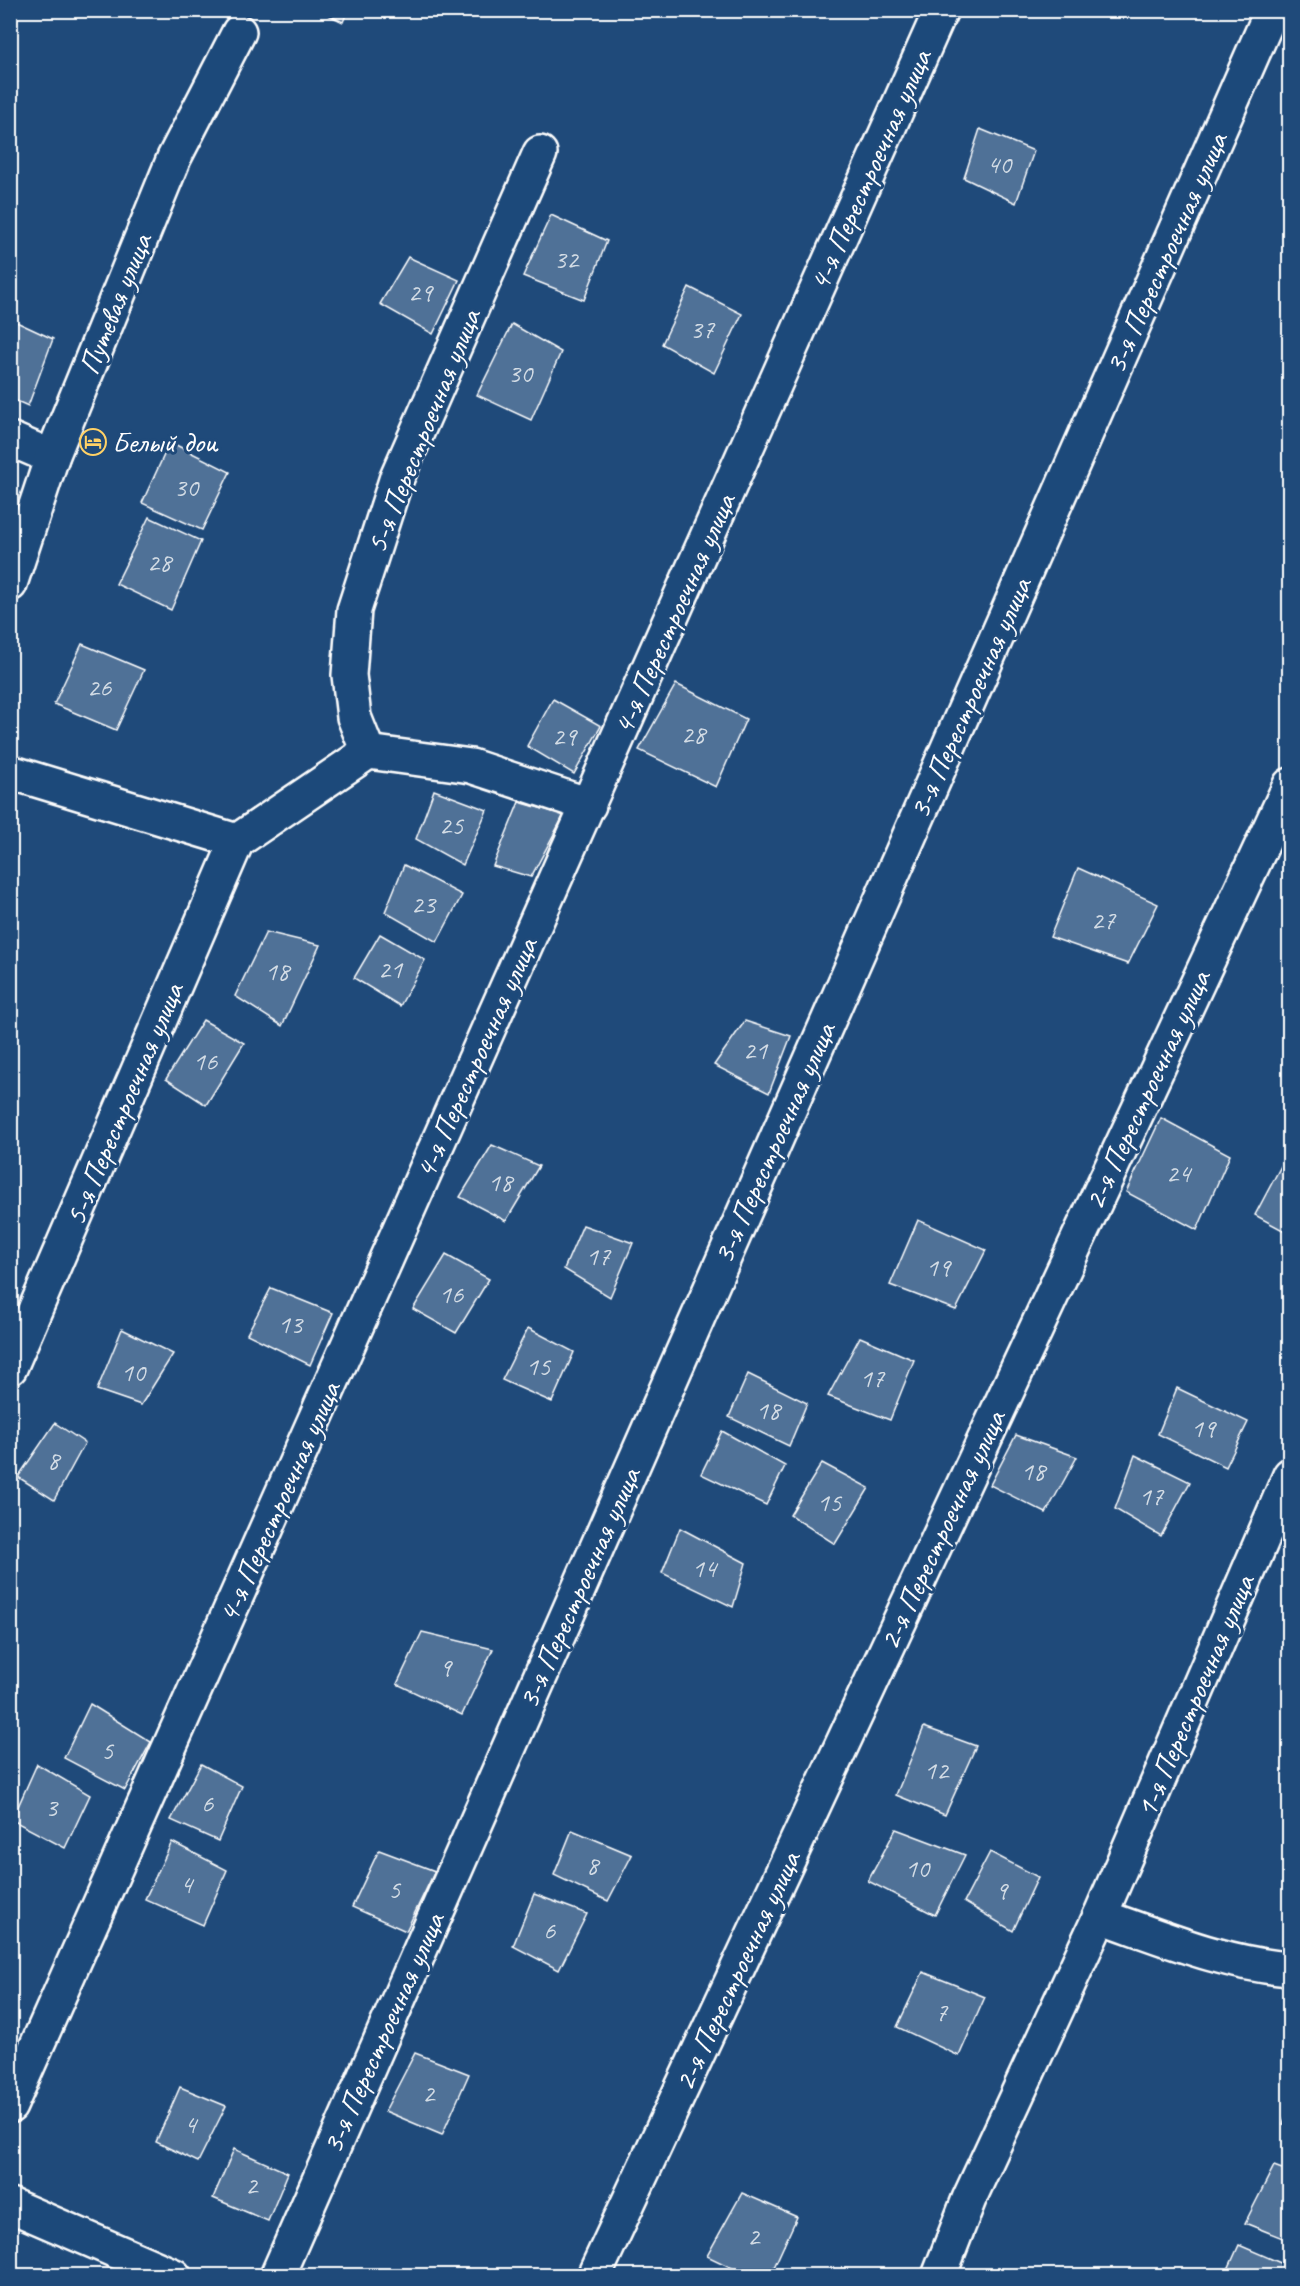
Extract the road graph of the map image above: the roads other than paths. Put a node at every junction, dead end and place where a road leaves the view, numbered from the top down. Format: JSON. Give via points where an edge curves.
{"nodes":[{"id":1,"x":941,"y":10,"type":"edge"},
{"id":2,"x":1272,"y":10,"type":"edge"},
{"id":3,"x":239,"y":32,"type":"dead end"},
{"id":4,"x":540,"y":153,"type":"dead end"},
{"id":5,"x":10,"y":438,"type":"edge"},
{"id":6,"x":52,"y":457,"type":"junction"},
{"id":7,"x":10,"y":584,"type":"edge"},
{"id":8,"x":368,"y":752,"type":"junction"},
{"id":9,"x":10,"y":772,"type":"edge"},
{"id":10,"x":1290,"y":785,"type":"edge"},
{"id":11,"x":589,"y":806,"type":"junction"},
{"id":12,"x":237,"y":841,"type":"junction"},
{"id":13,"x":10,"y":1368,"type":"edge"},
{"id":14,"x":1290,"y":1475,"type":"edge"},
{"id":15,"x":1100,"y":1916,"type":"junction"},
{"id":16,"x":1290,"y":1969,"type":"edge"},
{"id":17,"x":10,"y":2106,"type":"edge"},
{"id":18,"x":10,"y":2205,"type":"edge"},
{"id":19,"x":174,"y":2276,"type":"edge"},
{"id":20,"x":276,"y":2276,"type":"edge"},
{"id":21,"x":594,"y":2276,"type":"edge"},
{"id":22,"x":939,"y":2276,"type":"edge"}],
"edges":[{"from":1,"to":11,"type":"street","name":"4-я Перестроечная улица"},
{"from":2,"to":20,"type":"street","name":"3-я Перестроечная улица"},
{"from":3,"to":6,"type":"street","name":"Путевая улица","via":[[174,158]]},
{"from":4,"to":8,"type":"street","name":"5-я Перестроечная улица","via":[[396,480],[354,610],[349,675],[354,717]]},
{"from":5,"to":6,"type":"street"},
{"from":6,"to":7,"type":"street","name":"Путевая улица"},
{"from":8,"to":11,"type":"street","via":[[471,766]]},
{"from":8,"to":12,"type":"street"},
{"from":9,"to":12,"type":"street"},
{"from":10,"to":21,"type":"street","name":"2-я Перестроечная улица"},
{"from":11,"to":17,"type":"street","name":"4-я Перестроечная улица"},
{"from":12,"to":13,"type":"street","name":"5-я Перестроечная улица"},
{"from":14,"to":15,"type":"street","name":"1-я Перестроечная улица"},
{"from":15,"to":16,"type":"street","via":[[1259,1967]]},
{"from":15,"to":22,"type":"street","name":"1-я Перестроечная улица","via":[[969,2199]]},
{"from":18,"to":19,"type":"street"}]}
